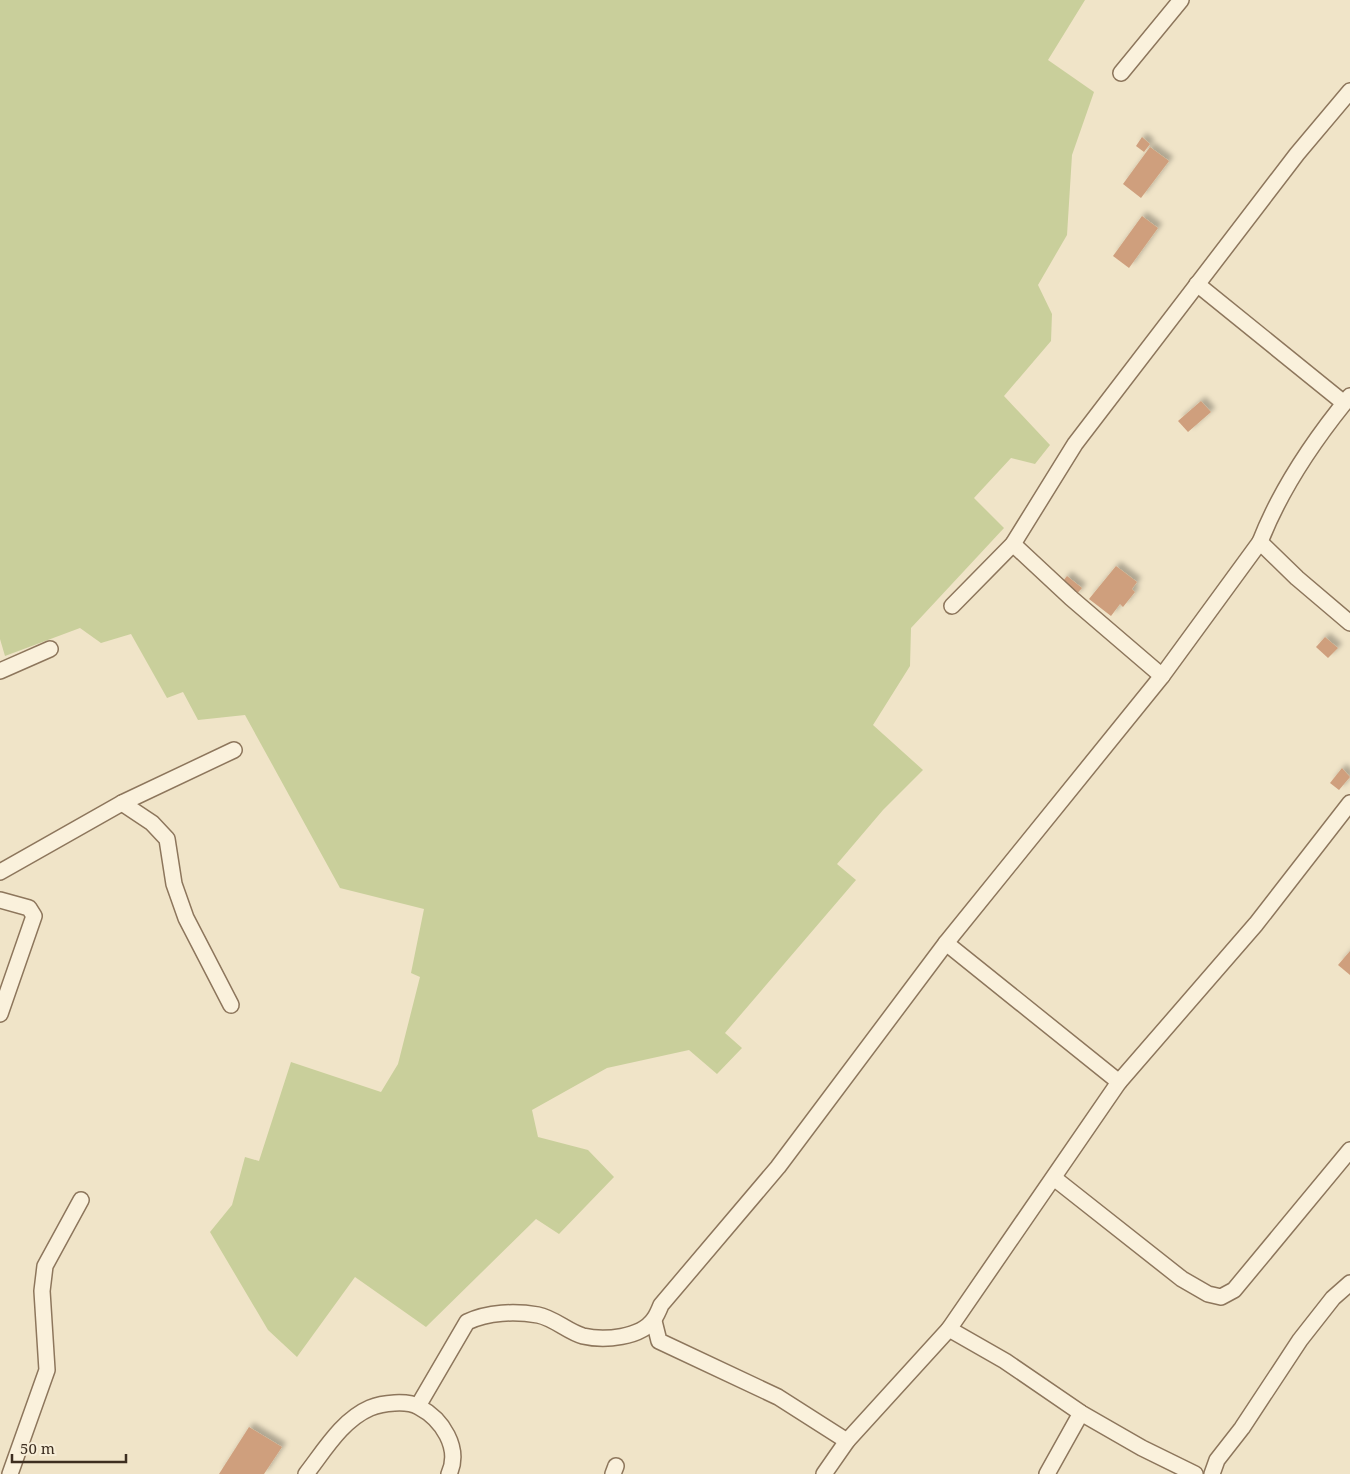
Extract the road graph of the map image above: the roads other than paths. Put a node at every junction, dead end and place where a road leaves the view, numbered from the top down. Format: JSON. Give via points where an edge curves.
{"nodes":[{"id":1,"x":1181,"y":0,"type":"edge"},
{"id":2,"x":1120,"y":73,"type":"dead end"},
{"id":3,"x":1350,"y":91,"type":"edge"},
{"id":4,"x":1197,"y":284,"type":"junction"},
{"id":5,"x":1347,"y":400,"type":"edge"},
{"id":6,"x":1260,"y":542,"type":"junction"},
{"id":7,"x":1013,"y":544,"type":"junction"},
{"id":8,"x":952,"y":606,"type":"dead end"},
{"id":9,"x":1350,"y":623,"type":"edge"},
{"id":10,"x":50,"y":650,"type":"dead end"},
{"id":11,"x":0,"y":671,"type":"edge"},
{"id":12,"x":1162,"y":676,"type":"junction"},
{"id":13,"x":234,"y":750,"type":"dead end"},
{"id":14,"x":122,"y":803,"type":"junction"},
{"id":15,"x":1350,"y":803,"type":"edge"},
{"id":16,"x":0,"y":872,"type":"edge"},
{"id":17,"x":0,"y":900,"type":"edge"},
{"id":18,"x":946,"y":943,"type":"junction"},
{"id":19,"x":231,"y":1005,"type":"dead end"},
{"id":20,"x":0,"y":1014,"type":"edge"},
{"id":21,"x":1119,"y":1082,"type":"junction"},
{"id":22,"x":1350,"y":1150,"type":"edge"},
{"id":23,"x":1054,"y":1178,"type":"junction"},
{"id":24,"x":81,"y":1200,"type":"dead end"},
{"id":25,"x":1350,"y":1284,"type":"edge"},
{"id":26,"x":654,"y":1320,"type":"junction"},
{"id":27,"x":949,"y":1329,"type":"junction"},
{"id":28,"x":636,"y":1334,"type":"junction"},
{"id":29,"x":659,"y":1341,"type":"junction"},
{"id":30,"x":418,"y":1406,"type":"junction"},
{"id":31,"x":1081,"y":1412,"type":"junction"},
{"id":32,"x":847,"y":1441,"type":"junction"},
{"id":33,"x":10,"y":1474,"type":"edge"},
{"id":34,"x":306,"y":1474,"type":"edge"},
{"id":35,"x":449,"y":1474,"type":"edge"},
{"id":36,"x":824,"y":1474,"type":"edge"},
{"id":37,"x":1047,"y":1474,"type":"edge"},
{"id":38,"x":1195,"y":1474,"type":"edge"},
{"id":39,"x":1212,"y":1474,"type":"edge"}],
"edges":[{"from":1,"to":2,"type":"street"},
{"from":3,"to":4,"type":"street"},
{"from":4,"to":5,"type":"street"},
{"from":4,"to":7,"type":"street","via":[[1075,444]]},
{"from":5,"to":6,"type":"street","via":[[1293,473],[1273,508]]},
{"from":6,"to":9,"type":"street"},
{"from":6,"to":12,"type":"street"},
{"from":7,"to":8,"type":"street"},
{"from":7,"to":12,"type":"street"},
{"from":10,"to":11,"type":"street"},
{"from":12,"to":18,"type":"street"},
{"from":13,"to":14,"type":"street"},
{"from":14,"to":16,"type":"street"},
{"from":14,"to":19,"type":"street","via":[[152,823],[167,839],[174,884],[186,918]]},
{"from":15,"to":21,"type":"street","via":[[1256,924]]},
{"from":17,"to":20,"type":"street","via":[[29,908],[34,916]]},
{"from":18,"to":21,"type":"street"},
{"from":18,"to":26,"type":"street","via":[[778,1167],[661,1305]]},
{"from":21,"to":23,"type":"street"},
{"from":22,"to":23,"type":"street","via":[[1234,1290],[1221,1297],[1208,1294],[1182,1279]]},
{"from":23,"to":27,"type":"street"},
{"from":24,"to":33,"type":"street","via":[[45,1266],[42,1291],[47,1370]]},
{"from":25,"to":39,"type":"street","via":[[1333,1298],[1300,1340],[1217,1460]]},
{"from":26,"to":28,"type":"street"},
{"from":26,"to":29,"type":"street"},
{"from":27,"to":31,"type":"street","via":[[1005,1361]]},
{"from":27,"to":32,"type":"street"},
{"from":28,"to":29,"type":"street"},
{"from":28,"to":30,"type":"street","via":[[583,1336],[540,1316],[513,1313],[480,1316],[467,1322]]},
{"from":29,"to":32,"type":"street","via":[[778,1397]]},
{"from":30,"to":34,"type":"street","via":[[381,1405],[355,1417],[325,1448]]},
{"from":30,"to":35,"type":"street","via":[[445,1428],[452,1453]]},
{"from":31,"to":37,"type":"street"},
{"from":31,"to":38,"type":"street"},
{"from":32,"to":36,"type":"street"}]}
